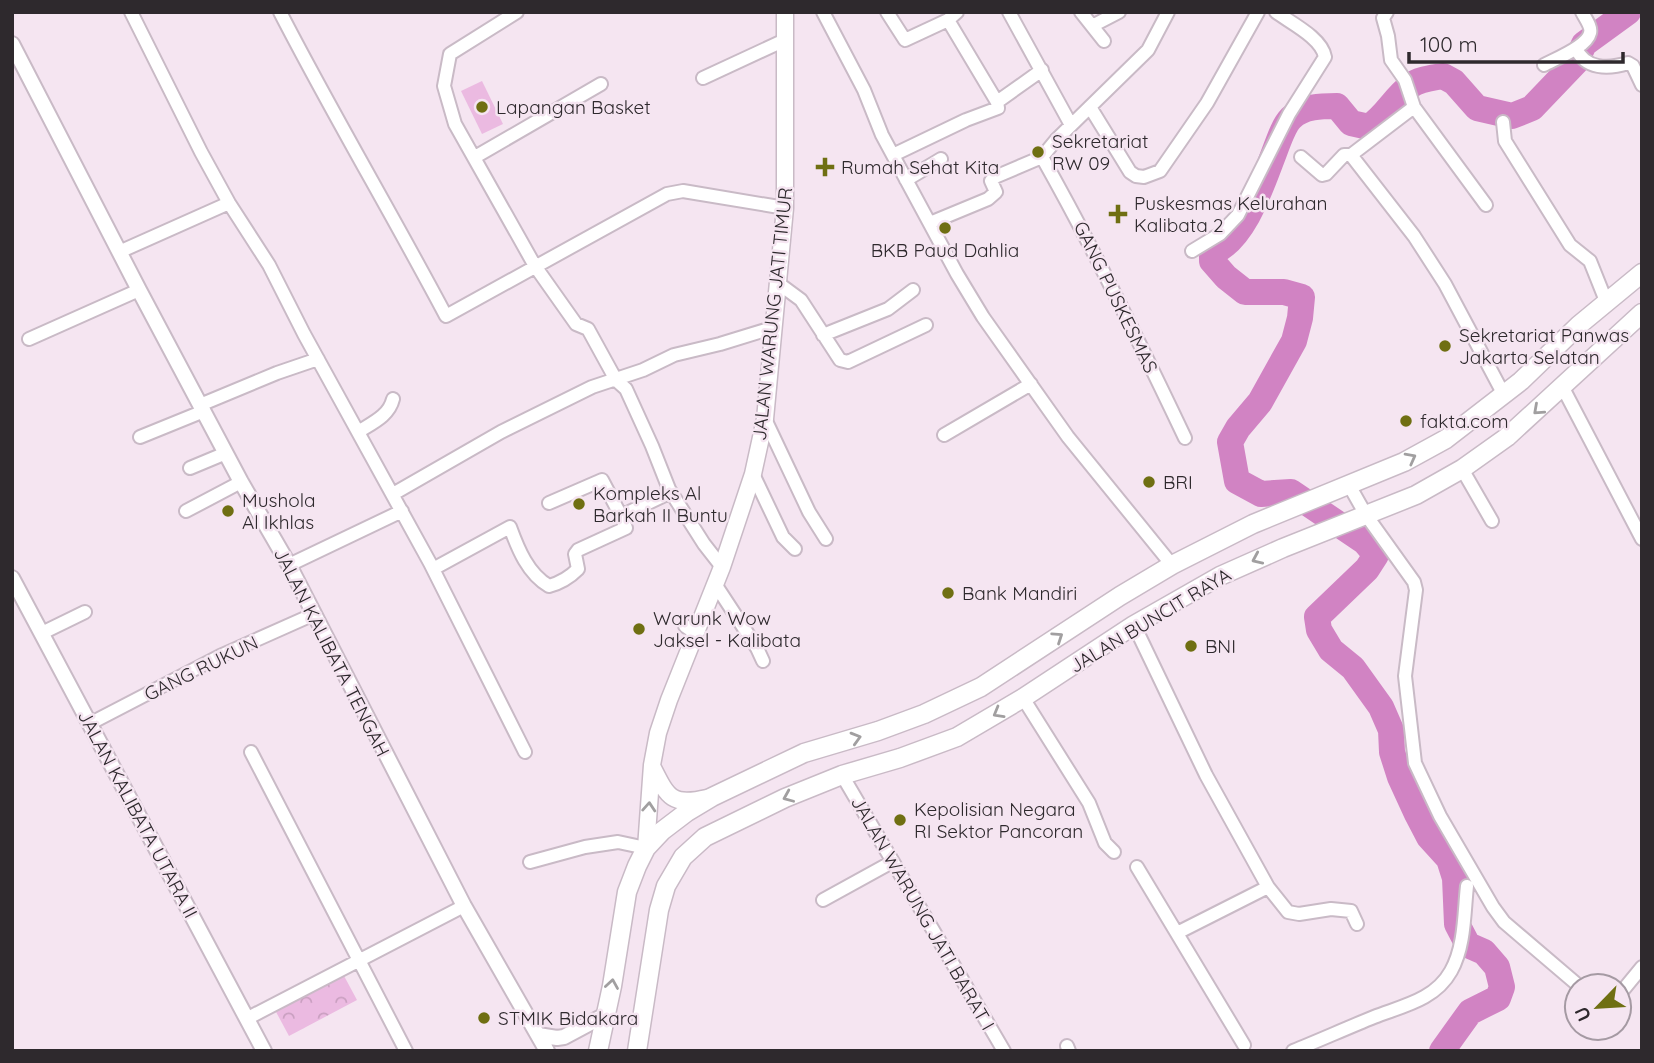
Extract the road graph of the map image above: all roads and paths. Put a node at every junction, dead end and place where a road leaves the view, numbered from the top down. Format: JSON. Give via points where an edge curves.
{"nodes":[{"id":1,"x":131,"y":12,"type":"edge"},
{"id":2,"x":280,"y":12,"type":"edge"},
{"id":3,"x":785,"y":12,"type":"edge"},
{"id":4,"x":823,"y":12,"type":"edge"},
{"id":5,"x":887,"y":12,"type":"edge"},
{"id":6,"x":1009,"y":12,"type":"edge"},
{"id":7,"x":1081,"y":12,"type":"edge"},
{"id":8,"x":1119,"y":12,"type":"edge"},
{"id":9,"x":1168,"y":12,"type":"edge"},
{"id":10,"x":1258,"y":12,"type":"edge"},
{"id":11,"x":1276,"y":12,"type":"edge"},
{"id":12,"x":1387,"y":12,"type":"edge"},
{"id":13,"x":1582,"y":12,"type":"edge"},
{"id":14,"x":515,"y":13,"type":"edge"},
{"id":15,"x":953,"y":16,"type":"edge"},
{"id":16,"x":1092,"y":26,"type":"junction"},
{"id":17,"x":785,"y":40,"type":"junction"},
{"id":18,"x":1104,"y":41,"type":"dead end"},
{"id":19,"x":12,"y":44,"type":"edge"},
{"id":20,"x":1580,"y":55,"type":"junction"},
{"id":21,"x":1544,"y":65,"type":"dead end"},
{"id":22,"x":1042,"y":70,"type":"junction"},
{"id":23,"x":703,"y":78,"type":"dead end"},
{"id":24,"x":601,"y":85,"type":"dead end"},
{"id":25,"x":1642,"y":85,"type":"edge"},
{"id":26,"x":997,"y":102,"type":"junction"},
{"id":27,"x":1413,"y":102,"type":"junction"},
{"id":28,"x":1090,"y":107,"type":"junction"},
{"id":29,"x":1503,"y":122,"type":"dead end"},
{"id":30,"x":1071,"y":125,"type":"junction"},
{"id":31,"x":893,"y":155,"type":"junction"},
{"id":32,"x":1351,"y":155,"type":"junction"},
{"id":33,"x":475,"y":157,"type":"junction"},
{"id":34,"x":1042,"y":157,"type":"junction"},
{"id":35,"x":1301,"y":157,"type":"dead end"},
{"id":36,"x":941,"y":159,"type":"dead end"},
{"id":37,"x":906,"y":180,"type":"junction"},
{"id":38,"x":229,"y":203,"type":"junction"},
{"id":39,"x":1486,"y":205,"type":"dead end"},
{"id":40,"x":785,"y":208,"type":"junction"},
{"id":41,"x":930,"y":223,"type":"junction"},
{"id":42,"x":1192,"y":251,"type":"dead end"},
{"id":43,"x":119,"y":252,"type":"junction"},
{"id":44,"x":535,"y":266,"type":"junction"},
{"id":45,"x":1642,"y":273,"type":"edge"},
{"id":46,"x":778,"y":283,"type":"junction"},
{"id":47,"x":138,"y":289,"type":"junction"},
{"id":48,"x":913,"y":290,"type":"dead end"},
{"id":49,"x":1606,"y":301,"type":"junction"},
{"id":50,"x":1642,"y":313,"type":"edge"},
{"id":51,"x":926,"y":325,"type":"dead end"},
{"id":52,"x":772,"y":328,"type":"junction"},
{"id":53,"x":823,"y":335,"type":"junction"},
{"id":54,"x":29,"y":339,"type":"dead end"},
{"id":55,"x":318,"y":359,"type":"junction"},
{"id":56,"x":616,"y":380,"type":"junction"},
{"id":57,"x":1031,"y":384,"type":"junction"},
{"id":58,"x":1563,"y":388,"type":"junction"},
{"id":59,"x":1504,"y":395,"type":"junction"},
{"id":60,"x":393,"y":399,"type":"dead end"},
{"id":61,"x":202,"y":408,"type":"junction"},
{"id":62,"x":765,"y":419,"type":"junction"},
{"id":63,"x":358,"y":432,"type":"junction"},
{"id":64,"x":944,"y":435,"type":"dead end"},
{"id":65,"x":140,"y":437,"type":"dead end"},
{"id":66,"x":1185,"y":439,"type":"dead end"},
{"id":67,"x":226,"y":453,"type":"junction"},
{"id":68,"x":190,"y":468,"type":"dead end"},
{"id":69,"x":1462,"y":469,"type":"junction"},
{"id":70,"x":753,"y":474,"type":"junction"},
{"id":71,"x":241,"y":482,"type":"junction"},
{"id":72,"x":1349,"y":485,"type":"junction"},
{"id":73,"x":671,"y":492,"type":"junction"},
{"id":74,"x":393,"y":494,"type":"junction"},
{"id":75,"x":550,"y":503,"type":"dead end"},
{"id":76,"x":186,"y":511,"type":"dead end"},
{"id":77,"x":402,"y":511,"type":"junction"},
{"id":78,"x":1366,"y":514,"type":"junction"},
{"id":79,"x":621,"y":516,"type":"junction"},
{"id":80,"x":1492,"y":521,"type":"dead end"},
{"id":81,"x":1642,"y":538,"type":"edge"},
{"id":82,"x":826,"y":539,"type":"dead end"},
{"id":83,"x":795,"y":549,"type":"dead end"},
{"id":84,"x":289,"y":565,"type":"junction"},
{"id":85,"x":1172,"y":565,"type":"junction"},
{"id":86,"x":722,"y":567,"type":"junction"},
{"id":87,"x":433,"y":569,"type":"junction"},
{"id":88,"x":12,"y":578,"type":"edge"},
{"id":89,"x":715,"y":584,"type":"junction"},
{"id":90,"x":85,"y":612,"type":"dead end"},
{"id":91,"x":312,"y":615,"type":"junction"},
{"id":92,"x":1134,"y":625,"type":"junction"},
{"id":93,"x":42,"y":633,"type":"junction"},
{"id":94,"x":763,"y":661,"type":"dead end"},
{"id":95,"x":1023,"y":698,"type":"junction"},
{"id":96,"x":91,"y":723,"type":"junction"},
{"id":97,"x":251,"y":751,"type":"dead end"},
{"id":98,"x":525,"y":752,"type":"dead end"},
{"id":99,"x":652,"y":765,"type":"junction"},
{"id":100,"x":842,"y":775,"type":"junction"},
{"id":101,"x":712,"y":797,"type":"junction"},
{"id":102,"x":646,"y":848,"type":"junction"},
{"id":103,"x":1114,"y":852,"type":"dead end"},
{"id":104,"x":892,"y":862,"type":"junction"},
{"id":105,"x":530,"y":863,"type":"dead end"},
{"id":106,"x":1137,"y":867,"type":"dead end"},
{"id":107,"x":1467,"y":886,"type":"dead end"},
{"id":108,"x":1268,"y":887,"type":"junction"},
{"id":109,"x":823,"y":900,"type":"dead end"},
{"id":110,"x":464,"y":906,"type":"junction"},
{"id":111,"x":1357,"y":924,"type":"dead end"},
{"id":112,"x":1177,"y":933,"type":"junction"},
{"id":113,"x":360,"y":961,"type":"junction"},
{"id":114,"x":1563,"y":972,"type":"edge"},
{"id":115,"x":607,"y":1014,"type":"junction"},
{"id":116,"x":248,"y":1018,"type":"junction"},
{"id":117,"x":538,"y":1035,"type":"junction"},
{"id":118,"x":1244,"y":1045,"type":"dead end"},
{"id":119,"x":264,"y":1051,"type":"edge"},
{"id":120,"x":406,"y":1051,"type":"edge"},
{"id":121,"x":547,"y":1051,"type":"edge"},
{"id":122,"x":598,"y":1051,"type":"edge"},
{"id":123,"x":637,"y":1051,"type":"edge"},
{"id":124,"x":1004,"y":1051,"type":"edge"},
{"id":125,"x":1293,"y":1051,"type":"edge"}],
"edges":[{"from":1,"to":38,"type":"street"},
{"from":2,"to":44,"type":"street","via":[[446,316]]},
{"from":3,"to":17,"type":"main road","name":"JALAN WARUNG JATI TIMUR"},
{"from":4,"to":31,"type":"street"},
{"from":5,"to":15,"type":"street","via":[[905,40]]},
{"from":6,"to":22,"type":"street"},
{"from":7,"to":16,"type":"street"},
{"from":8,"to":16,"type":"street"},
{"from":9,"to":28,"type":"street","via":[[1147,50]]},
{"from":10,"to":28,"type":"street","via":[[1160,171],[1144,177],[1130,172]]},
{"from":11,"to":42,"type":"street","via":[[1315,40],[1325,57],[1289,114],[1238,215],[1220,234]]},
{"from":12,"to":27,"type":"street","via":[[1383,18],[1391,60]]},
{"from":13,"to":20,"type":"street","via":[[1591,33]]},
{"from":14,"to":33,"type":"street","via":[[450,54],[444,86],[455,124]]},
{"from":15,"to":26,"type":"street"},
{"from":16,"to":18,"type":"street"},
{"from":17,"to":23,"type":"street"},
{"from":17,"to":40,"type":"main road","name":"JALAN WARUNG JATI TIMUR"},
{"from":19,"to":43,"type":"street","name":"JALAN KALIBATA TENGAH"},
{"from":20,"to":21,"type":"street"},
{"from":20,"to":25,"type":"street","via":[[1611,69],[1633,66]]},
{"from":22,"to":26,"type":"street"},
{"from":22,"to":30,"type":"street"},
{"from":24,"to":33,"type":"street"},
{"from":26,"to":31,"type":"street","via":[[998,108]]},
{"from":27,"to":32,"type":"street"},
{"from":27,"to":39,"type":"street"},
{"from":28,"to":30,"type":"street"},
{"from":29,"to":49,"type":"street","via":[[1505,141],[1570,246],[1590,261]]},
{"from":30,"to":34,"type":"street"},
{"from":31,"to":37,"type":"street"},
{"from":32,"to":35,"type":"street","via":[[1344,155],[1322,175]]},
{"from":32,"to":59,"type":"street","via":[[1439,275]]},
{"from":33,"to":44,"type":"street"},
{"from":34,"to":41,"type":"street","via":[[995,177],[991,181],[996,192],[988,200]]},
{"from":34,"to":66,"type":"street","name":"GANG PUSKESMAS","via":[[1117,296]]},
{"from":36,"to":37,"type":"street"},
{"from":37,"to":41,"type":"street"},
{"from":38,"to":43,"type":"street"},
{"from":38,"to":55,"type":"street","via":[[269,265]]},
{"from":40,"to":44,"type":"street","via":[[683,191],[667,194]]},
{"from":40,"to":46,"type":"main road","name":"JALAN WARUNG JATI TIMUR"},
{"from":41,"to":57,"type":"street","via":[[957,274]]},
{"from":43,"to":47,"type":"street","name":"JALAN KALIBATA TENGAH"},
{"from":44,"to":56,"type":"street","via":[[576,324],[588,329]]},
{"from":45,"to":49,"type":"main road","name":"JALAN BUNCIT RAYA"},
{"from":46,"to":52,"type":"main road","name":"JALAN WARUNG JATI TIMUR"},
{"from":46,"to":53,"type":"street","via":[[801,300]]},
{"from":47,"to":54,"type":"street"},
{"from":47,"to":61,"type":"street","name":"JALAN KALIBATA TENGAH"},
{"from":48,"to":53,"type":"street","via":[[888,309]]},
{"from":49,"to":59,"type":"main road","name":"JALAN BUNCIT RAYA"},
{"from":50,"to":58,"type":"main road","name":"JALAN BUNCIT RAYA"},
{"from":51,"to":53,"type":"street","via":[[848,362],[840,360]]},
{"from":52,"to":56,"type":"street","via":[[674,355]]},
{"from":52,"to":62,"type":"main road","name":"JALAN WARUNG JATI TIMUR"},
{"from":55,"to":61,"type":"street"},
{"from":55,"to":63,"type":"street"},
{"from":56,"to":73,"type":"street","via":[[626,389]]},
{"from":56,"to":74,"type":"street","via":[[592,387],[501,432]]},
{"from":57,"to":64,"type":"street"},
{"from":57,"to":85,"type":"street","via":[[1068,438]]},
{"from":58,"to":69,"type":"main road","name":"JALAN BUNCIT RAYA","one_way":true},
{"from":58,"to":81,"type":"street"},
{"from":72,"to":59,"type":"main road","name":"JALAN BUNCIT RAYA","one_way":true,"via":[[1404,463],[1446,439]]},
{"from":60,"to":63,"type":"street","via":[[390,410]]},
{"from":61,"to":65,"type":"street"},
{"from":61,"to":67,"type":"street","name":"JALAN KALIBATA TENGAH"},
{"from":62,"to":70,"type":"main road","name":"JALAN WARUNG JATI TIMUR"},
{"from":62,"to":82,"type":"street"},
{"from":63,"to":74,"type":"street"},
{"from":67,"to":68,"type":"street"},
{"from":67,"to":71,"type":"street","name":"JALAN KALIBATA TENGAH"},
{"from":69,"to":78,"type":"main road","name":"JALAN BUNCIT RAYA","via":[[1416,495]]},
{"from":69,"to":80,"type":"street"},
{"from":70,"to":83,"type":"street","via":[[783,537]]},
{"from":70,"to":86,"type":"main road","name":"JALAN WARUNG JATI TIMUR"},
{"from":71,"to":76,"type":"street"},
{"from":71,"to":84,"type":"street","name":"JALAN KALIBATA TENGAH"},
{"from":72,"to":78,"type":"street"},
{"from":72,"to":85,"type":"main road","name":"JALAN BUNCIT RAYA","via":[[1253,524]]},
{"from":73,"to":79,"type":"street"},
{"from":73,"to":86,"type":"street"},
{"from":74,"to":77,"type":"street"},
{"from":75,"to":79,"type":"street","via":[[602,480]]},
{"from":77,"to":84,"type":"street"},
{"from":77,"to":87,"type":"street"},
{"from":78,"to":92,"type":"main road","name":"JALAN BUNCIT RAYA","one_way":true,"via":[[1220,576]]},
{"from":78,"to":114,"type":"street","via":[[1416,590],[1405,667],[1415,763],[1493,907],[1504,922]]},
{"from":79,"to":87,"type":"street","via":[[626,528],[578,550],[578,569],[548,586],[538,580],[525,560],[510,527]]},
{"from":84,"to":91,"type":"street","name":"JALAN KALIBATA TENGAH"},
{"from":101,"to":85,"type":"main road","name":"JALAN BUNCIT RAYA","one_way":true,"via":[[804,753],[924,714],[981,687]]},
{"from":86,"to":89,"type":"main road","name":"JALAN WARUNG JATI TIMUR"},
{"from":87,"to":98,"type":"street"},
{"from":88,"to":93,"type":"street","name":"JALAN KALIBATA UTARA II"},
{"from":89,"to":94,"type":"street"},
{"from":89,"to":99,"type":"main road","name":"JALAN WARUNG JATI TIMUR","via":[[690,629]]},
{"from":90,"to":93,"type":"street"},
{"from":91,"to":96,"type":"street","name":"GANG RUKUN","via":[[220,656]]},
{"from":91,"to":110,"type":"street","name":"JALAN KALIBATA TENGAH"},
{"from":92,"to":95,"type":"main road","name":"JALAN BUNCIT RAYA"},
{"from":92,"to":108,"type":"street","via":[[1206,775]]},
{"from":93,"to":96,"type":"street","name":"JALAN KALIBATA UTARA II"},
{"from":95,"to":100,"type":"main road","name":"JALAN BUNCIT RAYA","one_way":true,"via":[[957,737]]},
{"from":95,"to":103,"type":"street"},
{"from":96,"to":116,"type":"street","name":"JALAN KALIBATA UTARA II"},
{"from":97,"to":113,"type":"street"},
{"from":99,"to":101,"type":"main road","via":[[676,800],[684,803]]},
{"from":102,"to":99,"type":"main road","name":"JALAN WARUNG JATI TIMUR","one_way":true},
{"from":100,"to":104,"type":"street","name":"JALAN WARUNG JATI BARAT I"},
{"from":100,"to":123,"type":"main road","name":"JALAN BUNCIT RAYA","one_way":true,"via":[[705,837],[674,870],[659,910]]},
{"from":101,"to":102,"type":"main road","name":"JALAN BUNCIT RAYA","via":[[662,831]]},
{"from":102,"to":105,"type":"street","via":[[618,842]]},
{"from":115,"to":102,"type":"main road","one_way":true,"via":[[627,892]]},
{"from":104,"to":109,"type":"street"},
{"from":104,"to":124,"type":"street","name":"JALAN WARUNG JATI BARAT I"},
{"from":106,"to":112,"type":"street"},
{"from":107,"to":125,"type":"street","via":[[1460,951],[1451,972],[1433,992]]},
{"from":108,"to":111,"type":"street","via":[[1289,912],[1351,911]]},
{"from":108,"to":112,"type":"street"},
{"from":110,"to":113,"type":"street"},
{"from":110,"to":117,"type":"street","name":"JALAN KALIBATA TENGAH"},
{"from":112,"to":118,"type":"street"},
{"from":113,"to":116,"type":"street"},
{"from":113,"to":120,"type":"street"},
{"from":115,"to":117,"type":"street","via":[[564,1037]]},
{"from":115,"to":122,"type":"main road"},
{"from":116,"to":119,"type":"street","name":"JALAN KALIBATA UTARA II"},
{"from":117,"to":121,"type":"street","name":"JALAN KALIBATA TENGAH"}]}
